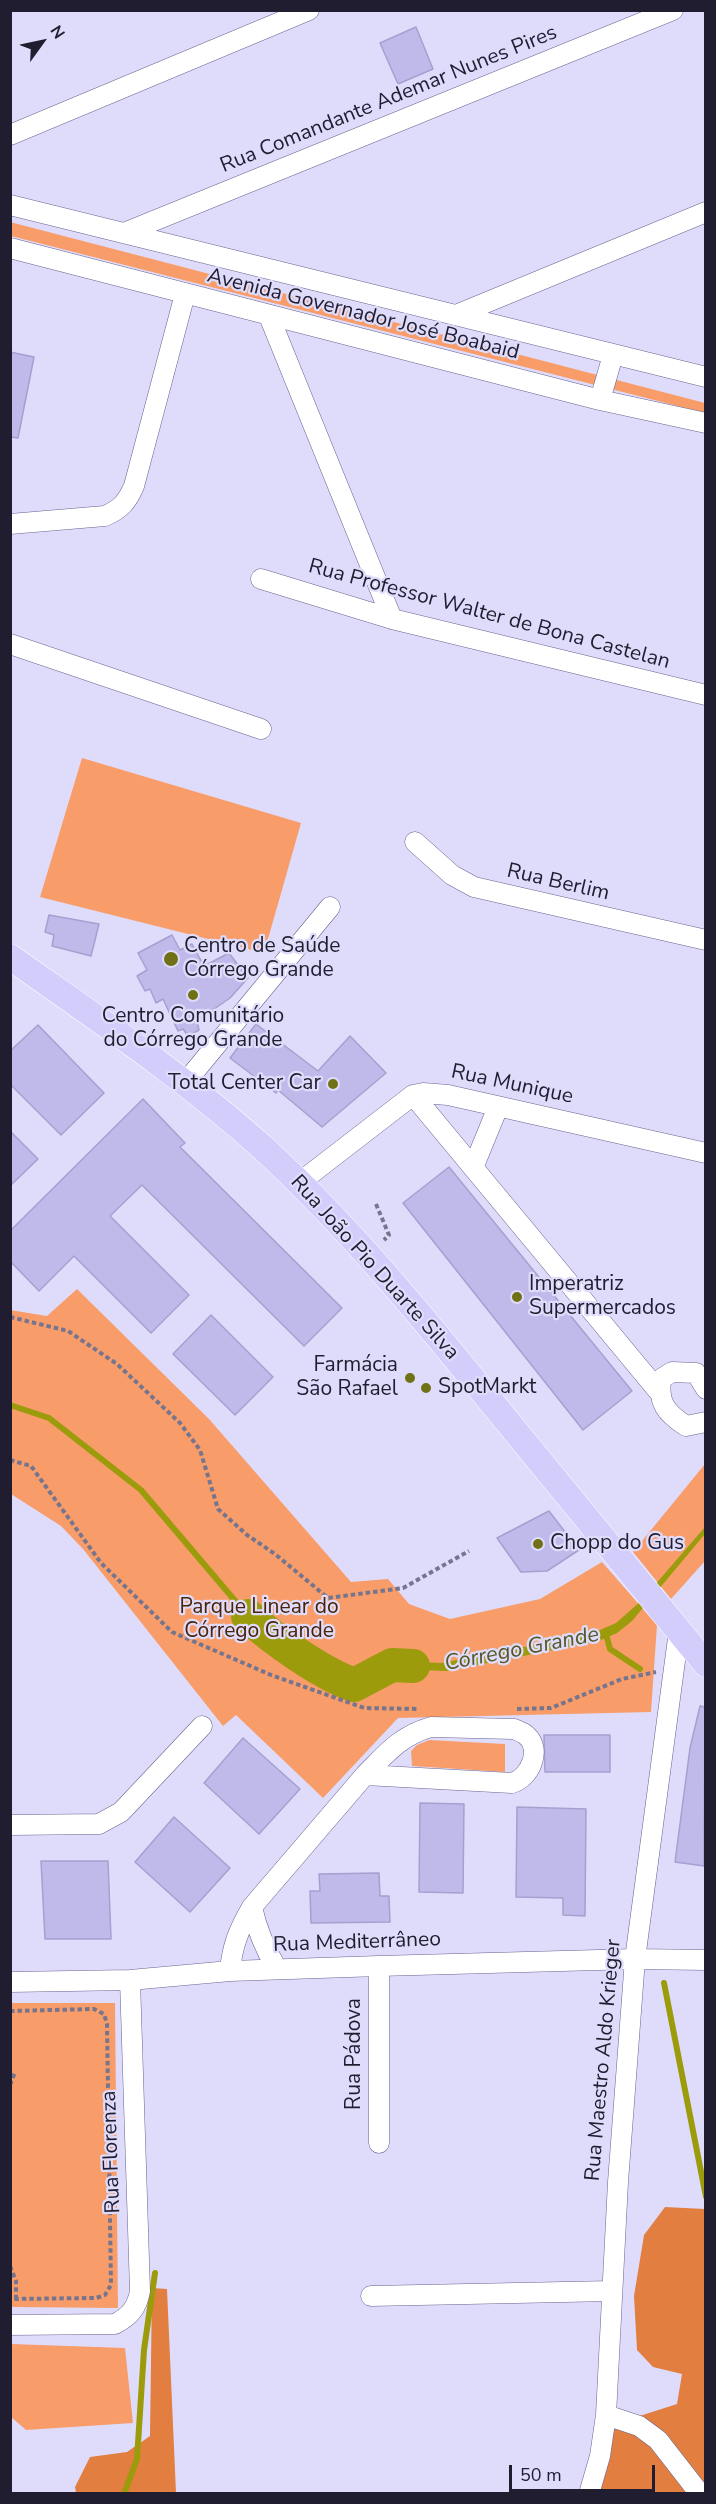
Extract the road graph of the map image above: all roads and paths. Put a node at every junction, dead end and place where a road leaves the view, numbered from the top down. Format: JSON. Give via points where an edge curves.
{"nodes":[{"id":1,"x":309,"y":10,"type":"edge"},
{"id":2,"x":673,"y":10,"type":"edge"},
{"id":3,"x":10,"y":135,"type":"edge"},
{"id":4,"x":10,"y":205,"type":"edge"},
{"id":5,"x":705,"y":212,"type":"edge"},
{"id":6,"x":124,"y":233,"type":"junction"},
{"id":7,"x":10,"y":248,"type":"edge"},
{"id":8,"x":185,"y":294,"type":"junction"},
{"id":9,"x":456,"y":315,"type":"junction"},
{"id":10,"x":269,"y":316,"type":"junction"},
{"id":11,"x":613,"y":355,"type":"junction"},
{"id":12,"x":705,"y":376,"type":"edge"},
{"id":13,"x":600,"y":400,"type":"junction"},
{"id":14,"x":705,"y":423,"type":"edge"},
{"id":15,"x":10,"y":524,"type":"edge"},
{"id":16,"x":261,"y":579,"type":"dead end"},
{"id":17,"x":392,"y":619,"type":"junction"},
{"id":18,"x":10,"y":644,"type":"edge"},
{"id":19,"x":705,"y":695,"type":"edge"},
{"id":20,"x":261,"y":729,"type":"dead end"},
{"id":21,"x":415,"y":842,"type":"dead end"},
{"id":22,"x":330,"y":907,"type":"dead end"},
{"id":23,"x":705,"y":940,"type":"edge"},
{"id":24,"x":10,"y":957,"type":"edge"},
{"id":25,"x":185,"y":1083,"type":"junction"},
{"id":26,"x":413,"y":1095,"type":"junction"},
{"id":27,"x":498,"y":1107,"type":"junction"},
{"id":28,"x":705,"y":1153,"type":"edge"},
{"id":29,"x":473,"y":1168,"type":"junction"},
{"id":30,"x":299,"y":1183,"type":"junction"},
{"id":31,"x":376,"y":1204,"type":"dead end"},
{"id":32,"x":368,"y":1255,"type":"junction"},
{"id":33,"x":10,"y":1317,"type":"edge"},
{"id":34,"x":705,"y":1389,"type":"edge"},
{"id":35,"x":660,"y":1393,"type":"junction"},
{"id":36,"x":705,"y":1422,"type":"edge"},
{"id":37,"x":10,"y":1460,"type":"edge"},
{"id":38,"x":469,"y":1551,"type":"dead end"},
{"id":39,"x":679,"y":1631,"type":"junction"},
{"id":40,"x":705,"y":1664,"type":"edge"},
{"id":41,"x":674,"y":1668,"type":"junction"},
{"id":42,"x":507,"y":1709,"type":"dead end"},
{"id":43,"x":429,"y":1710,"type":"dead end"},
{"id":44,"x":202,"y":1726,"type":"dead end"},
{"id":45,"x":365,"y":1775,"type":"junction"},
{"id":46,"x":10,"y":1825,"type":"edge"},
{"id":47,"x":252,"y":1907,"type":"junction"},
{"id":48,"x":635,"y":1959,"type":"junction"},
{"id":49,"x":705,"y":1960,"type":"edge"},
{"id":50,"x":379,"y":1966,"type":"junction"},
{"id":51,"x":277,"y":1969,"type":"junction"},
{"id":52,"x":230,"y":1971,"type":"junction"},
{"id":53,"x":130,"y":1980,"type":"junction"},
{"id":54,"x":10,"y":1982,"type":"edge"},
{"id":55,"x":10,"y":2011,"type":"edge"},
{"id":56,"x":15,"y":2072,"type":"dead end"},
{"id":57,"x":10,"y":2085,"type":"edge"},
{"id":58,"x":379,"y":2143,"type":"dead end"},
{"id":59,"x":10,"y":2266,"type":"edge"},
{"id":60,"x":612,"y":2291,"type":"junction"},
{"id":61,"x":371,"y":2296,"type":"dead end"},
{"id":62,"x":13,"y":2299,"type":"edge"},
{"id":63,"x":10,"y":2325,"type":"edge"},
{"id":64,"x":606,"y":2415,"type":"junction"},
{"id":65,"x":590,"y":2493,"type":"edge"},
{"id":66,"x":700,"y":2493,"type":"edge"}],
"edges":[{"from":1,"to":3,"type":"street"},
{"from":2,"to":6,"type":"street","name":"Rua Comandante Ademar Nunes Pires"},
{"from":4,"to":6,"type":"street","name":"Avenida Governador José Boabaid"},
{"from":5,"to":9,"type":"street"},
{"from":6,"to":9,"type":"street","name":"Avenida Governador José Boabaid"},
{"from":7,"to":8,"type":"street","name":"Avenida Governador José Boabaid"},
{"from":8,"to":10,"type":"street","name":"Avenida Governador José Boabaid"},
{"from":8,"to":15,"type":"street","via":[[128,500],[119,510],[105,516]]},
{"from":9,"to":11,"type":"street","name":"Avenida Governador José Boabaid"},
{"from":10,"to":13,"type":"street","name":"Avenida Governador José Boabaid"},
{"from":10,"to":17,"type":"street"},
{"from":11,"to":12,"type":"street","name":"Avenida Governador José Boabaid"},
{"from":11,"to":13,"type":"street"},
{"from":13,"to":14,"type":"street","name":"Avenida Governador José Boabaid"},
{"from":16,"to":17,"type":"street","name":"Rua Professor Walter de Bona Castelan"},
{"from":17,"to":19,"type":"street","name":"Rua Professor Walter de Bona Castelan"},
{"from":18,"to":20,"type":"street"},
{"from":21,"to":23,"type":"street","name":"Rua Berlim","via":[[452,875],[474,887]]},
{"from":22,"to":25,"type":"street"},
{"from":24,"to":25,"type":"main road","name":"Rua João Pio Duarte Silva"},
{"from":25,"to":30,"type":"main road","name":"Rua João Pio Duarte Silva"},
{"from":26,"to":27,"type":"street","name":"Rua Munique","via":[[436,1093]]},
{"from":26,"to":29,"type":"street"},
{"from":26,"to":30,"type":"street"},
{"from":27,"to":28,"type":"street","name":"Rua Munique"},
{"from":27,"to":29,"type":"street"},
{"from":29,"to":35,"type":"street"},
{"from":30,"to":32,"type":"main road","name":"Rua João Pio Duarte Silva"},
{"from":31,"to":32,"type":"path","via":[[389,1235]]},
{"from":32,"to":39,"type":"main road","name":"Rua João Pio Duarte Silva"},
{"from":33,"to":38,"type":"path","via":[[68,1331],[117,1364],[180,1423],[200,1450],[218,1509],[328,1598],[403,1588]]},
{"from":34,"to":35,"type":"street","via":[[696,1373],[672,1372],[661,1379]]},
{"from":35,"to":36,"type":"street","via":[[669,1415],[686,1426]]},
{"from":37,"to":43,"type":"path","via":[[31,1466],[101,1563],[172,1632],[271,1675],[364,1708]]},
{"from":39,"to":40,"type":"main road","name":"Rua João Pio Duarte Silva"},
{"from":39,"to":41,"type":"street","name":"Rua Maestro Aldo Krieger"},
{"from":41,"to":42,"type":"path","via":[[622,1679],[551,1708]]},
{"from":41,"to":48,"type":"street","name":"Rua Maestro Aldo Krieger"},
{"from":44,"to":46,"type":"street","via":[[110,1820],[99,1824]]},
{"from":45,"to":45,"type":"street","via":[[512,1783],[528,1774],[532,1742],[514,1729],[431,1727],[411,1733]]},
{"from":45,"to":47,"type":"street"},
{"from":47,"to":51,"type":"street","via":[[265,1950]]},
{"from":47,"to":52,"type":"street","via":[[235,1938]]},
{"from":48,"to":49,"type":"street","name":"Rua Mediterrâneo"},
{"from":48,"to":50,"type":"street","name":"Rua Mediterrâneo"},
{"from":48,"to":60,"type":"street","name":"Rua Maestro Aldo Krieger"},
{"from":50,"to":51,"type":"street","name":"Rua Mediterrâneo"},
{"from":50,"to":58,"type":"street","name":"Rua Pádova"},
{"from":51,"to":52,"type":"street","name":"Rua Mediterrâneo"},
{"from":52,"to":53,"type":"street","name":"Rua Mediterrâneo"},
{"from":53,"to":54,"type":"street","name":"Rua Mediterrâneo"},
{"from":53,"to":63,"type":"street","name":"Rua Florenza","via":[[141,2291],[138,2304],[127,2318],[115,2324]]},
{"from":55,"to":62,"type":"path","via":[[94,2009],[104,2014],[111,2285],[105,2295],[96,2298]]},
{"from":56,"to":57,"type":"path"},
{"from":59,"to":62,"type":"path","via":[[16,2281]]},
{"from":60,"to":61,"type":"street"},
{"from":60,"to":64,"type":"street","name":"Rua Maestro Aldo Krieger"},
{"from":64,"to":65,"type":"street","name":"Rua Maestro Aldo Krieger"},
{"from":64,"to":66,"type":"street","via":[[639,2426],[658,2440]]}]}
